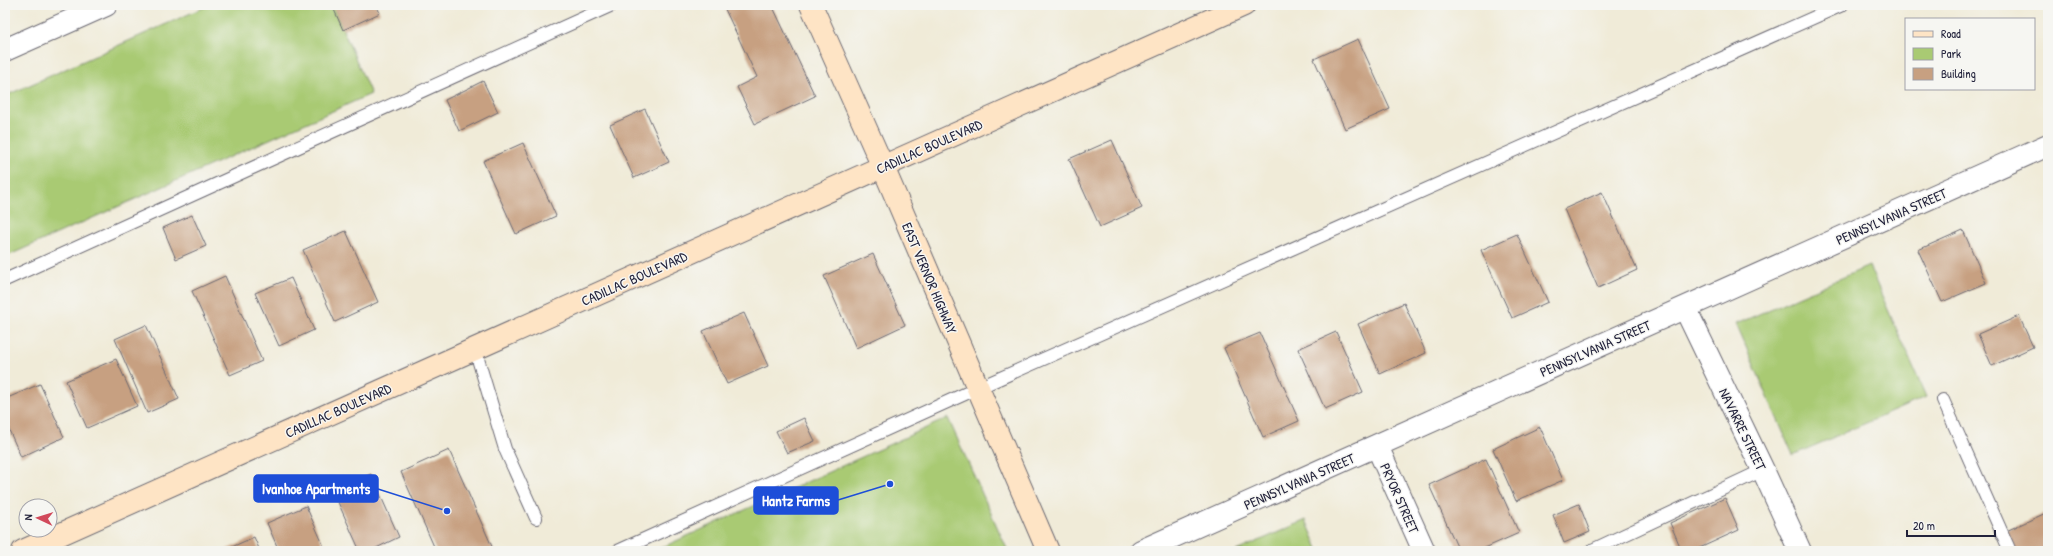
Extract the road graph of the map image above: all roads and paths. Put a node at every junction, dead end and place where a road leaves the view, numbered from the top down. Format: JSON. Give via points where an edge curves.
{"nodes":[{"id":1,"x":106,"y":5,"type":"edge"},
{"id":2,"x":612,"y":5,"type":"edge"},
{"id":3,"x":811,"y":5,"type":"edge"},
{"id":4,"x":1244,"y":5,"type":"edge"},
{"id":5,"x":1842,"y":5,"type":"edge"},
{"id":6,"x":5,"y":50,"type":"edge"},
{"id":7,"x":2048,"y":146,"type":"edge"},
{"id":8,"x":883,"y":167,"type":"junction"},
{"id":9,"x":5,"y":280,"type":"edge"},
{"id":10,"x":1684,"y":308,"type":"junction"},
{"id":11,"x":475,"y":349,"type":"junction"},
{"id":12,"x":978,"y":388,"type":"junction"},
{"id":13,"x":1943,"y":400,"type":"dead end"},
{"id":14,"x":1377,"y":446,"type":"junction"},
{"id":15,"x":1763,"y":470,"type":"junction"},
{"id":16,"x":536,"y":518,"type":"dead end"},
{"id":17,"x":1612,"y":546,"type":"edge"},
{"id":18,"x":24,"y":551,"type":"edge"},
{"id":19,"x":618,"y":551,"type":"edge"},
{"id":20,"x":1048,"y":551,"type":"edge"},
{"id":21,"x":1142,"y":551,"type":"edge"},
{"id":22,"x":1424,"y":551,"type":"edge"},
{"id":23,"x":1590,"y":551,"type":"edge"},
{"id":24,"x":1800,"y":551,"type":"edge"},
{"id":25,"x":2010,"y":551,"type":"edge"}],
"edges":[{"from":1,"to":6,"type":"street"},
{"from":2,"to":9,"type":"lane"},
{"from":3,"to":8,"type":"street","name":"EAST VERNOR HIGHWAY"},
{"from":4,"to":8,"type":"street","name":"CADILLAC BOULEVARD"},
{"from":5,"to":12,"type":"lane"},
{"from":7,"to":10,"type":"street","name":"PENNSYLVANIA STREET"},
{"from":8,"to":11,"type":"street","name":"CADILLAC BOULEVARD"},
{"from":8,"to":12,"type":"street","name":"EAST VERNOR HIGHWAY"},
{"from":10,"to":14,"type":"street","name":"PENNSYLVANIA STREET"},
{"from":10,"to":15,"type":"street","name":"NAVARRE STREET"},
{"from":11,"to":16,"type":"lane","via":[[505,449]]},
{"from":11,"to":18,"type":"street","name":"CADILLAC BOULEVARD"},
{"from":12,"to":19,"type":"lane"},
{"from":12,"to":20,"type":"street","name":"EAST VERNOR HIGHWAY"},
{"from":13,"to":25,"type":"lane"},
{"from":14,"to":21,"type":"street","name":"PENNSYLVANIA STREET"},
{"from":14,"to":22,"type":"street","name":"PRYOR STREET"},
{"from":15,"to":17,"type":"lane"},
{"from":15,"to":24,"type":"street","name":"NAVARRE STREET"},
{"from":17,"to":23,"type":"lane"}]}
